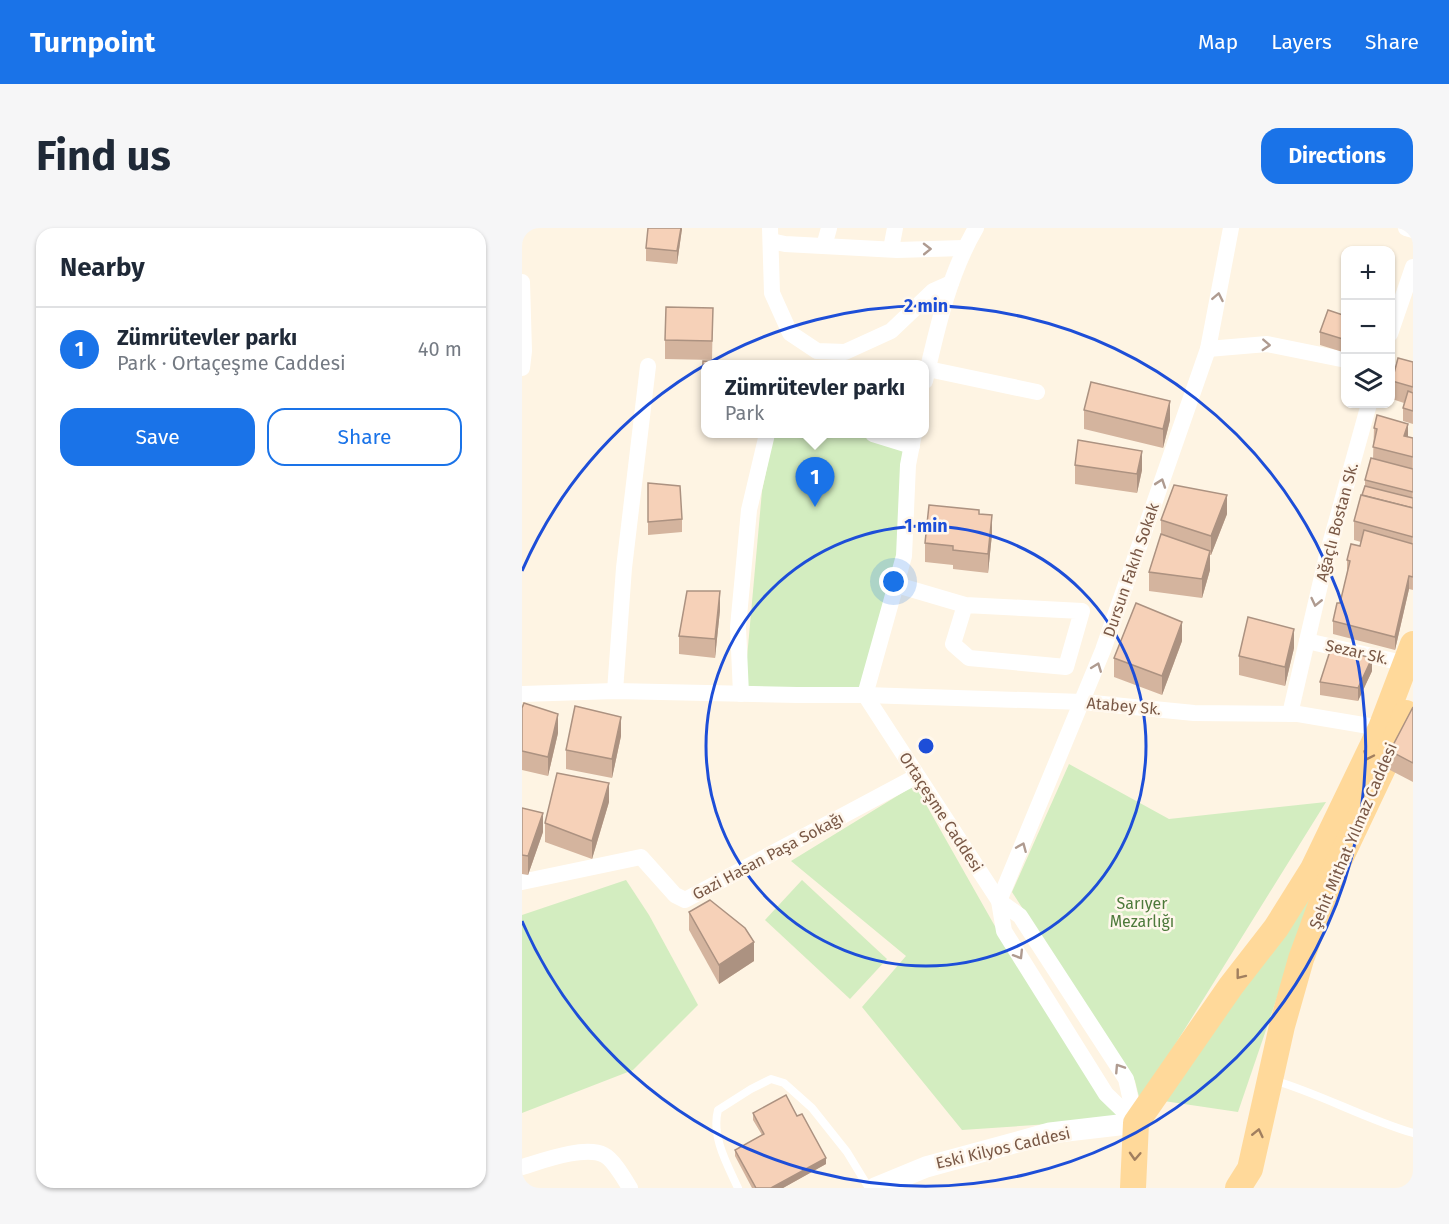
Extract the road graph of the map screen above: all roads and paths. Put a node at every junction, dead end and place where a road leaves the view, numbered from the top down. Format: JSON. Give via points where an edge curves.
{"nodes":[{"id":1,"x":829,"y":228,"type":"edge"},
{"id":2,"x":895,"y":228,"type":"edge"},
{"id":3,"x":976,"y":228,"type":"edge"},
{"id":4,"x":1232,"y":228,"type":"edge"},
{"id":5,"x":1406,"y":228,"type":"edge"},
{"id":6,"x":1413,"y":230,"type":"edge"},
{"id":7,"x":771,"y":235,"type":"edge"},
{"id":8,"x":824,"y":246,"type":"junction"},
{"id":9,"x":964,"y":248,"type":"junction"},
{"id":10,"x":891,"y":249,"type":"junction"},
{"id":11,"x":1413,"y":267,"type":"edge"},
{"id":12,"x":522,"y":282,"type":"edge"},
{"id":13,"x":951,"y":283,"type":"junction"},
{"id":14,"x":1407,"y":307,"type":"edge"},
{"id":15,"x":1395,"y":326,"type":"edge"},
{"id":16,"x":1208,"y":348,"type":"junction"},
{"id":17,"x":1341,"y":359,"type":"edge"},
{"id":18,"x":929,"y":364,"type":"edge"},
{"id":19,"x":648,"y":366,"type":"dead end"},
{"id":20,"x":522,"y":368,"type":"edge"},
{"id":21,"x":1395,"y":371,"type":"edge"},
{"id":22,"x":929,"y":375,"type":"edge"},
{"id":23,"x":1413,"y":375,"type":"edge"},
{"id":24,"x":1037,"y":392,"type":"dead end"},
{"id":25,"x":1368,"y":408,"type":"edge"},
{"id":26,"x":766,"y":438,"type":"edge"},
{"id":27,"x":913,"y":440,"type":"edge"},
{"id":28,"x":897,"y":585,"type":"junction"},
{"id":29,"x":965,"y":605,"type":"junction"},
{"id":30,"x":1307,"y":641,"type":"junction"},
{"id":31,"x":1410,"y":654,"type":"edge"},
{"id":32,"x":615,"y":691,"type":"junction"},
{"id":33,"x":522,"y":694,"type":"edge"},
{"id":34,"x":741,"y":694,"type":"junction"},
{"id":35,"x":865,"y":695,"type":"junction"},
{"id":36,"x":1083,"y":702,"type":"junction"},
{"id":37,"x":1411,"y":707,"type":"edge"},
{"id":38,"x":1290,"y":714,"type":"junction"},
{"id":39,"x":1381,"y":728,"type":"junction"},
{"id":40,"x":917,"y":776,"type":"junction"},
{"id":41,"x":522,"y":882,"type":"edge"},
{"id":42,"x":999,"y":901,"type":"junction"},
{"id":43,"x":1275,"y":928,"type":"junction"},
{"id":44,"x":1301,"y":959,"type":"junction"},
{"id":45,"x":1270,"y":1078,"type":"junction"},
{"id":46,"x":1136,"y":1124,"type":"junction"},
{"id":47,"x":1413,"y":1133,"type":"edge"},
{"id":48,"x":522,"y":1167,"type":"edge"},
{"id":49,"x":630,"y":1188,"type":"edge"},
{"id":50,"x":738,"y":1188,"type":"edge"},
{"id":51,"x":869,"y":1188,"type":"edge"},
{"id":52,"x":875,"y":1188,"type":"edge"},
{"id":53,"x":1133,"y":1188,"type":"edge"},
{"id":54,"x":1238,"y":1188,"type":"edge"}],
"edges":[{"from":1,"to":8,"type":"street"},
{"from":2,"to":10,"type":"street"},
{"from":3,"to":9,"type":"street"},
{"from":16,"to":4,"type":"street","name":"Dursun Fakıh Sokak","one_way":true},
{"from":5,"to":6,"type":"street"},
{"from":7,"to":8,"type":"street"},
{"from":7,"to":13,"type":"street","via":[[772,293],[790,333],[817,351],[846,352],[891,331],[933,291]]},
{"from":8,"to":10,"type":"street"},
{"from":10,"to":9,"type":"street","one_way":true},
{"from":9,"to":13,"type":"street"},
{"from":11,"to":14,"type":"street"},
{"from":12,"to":20,"type":"street"},
{"from":13,"to":18,"type":"street"},
{"from":14,"to":15,"type":"street"},
{"from":16,"to":17,"type":"street","one_way":true,"via":[[1267,344]]},
{"from":36,"to":16,"type":"street","name":"Dursun Fakıh Sokak","one_way":true},
{"from":19,"to":32,"type":"street","via":[[624,568]]},
{"from":21,"to":23,"type":"street"},
{"from":22,"to":24,"type":"street"},
{"from":25,"to":30,"type":"street","name":"Ağaçlı Bostan Sk.","one_way":true},
{"from":26,"to":34,"type":"street","via":[[748,522],[738,627]]},
{"from":27,"to":28,"type":"street","via":[[908,465],[904,556]]},
{"from":28,"to":29,"type":"street"},
{"from":28,"to":35,"type":"street"},
{"from":29,"to":29,"type":"street","via":[[953,644],[969,658],[1066,667],[1082,611]]},
{"from":30,"to":31,"type":"street","name":"Sezar Sk."},
{"from":30,"to":38,"type":"street","name":"Ağaçlı Bostan Sk."},
{"from":31,"to":39,"type":"main road","name":"Şehit Mithat Yılmaz Caddesi"},
{"from":32,"to":33,"type":"street","name":"Atabey Sk."},
{"from":32,"to":34,"type":"street","name":"Atabey Sk."},
{"from":34,"to":35,"type":"street","name":"Atabey Sk."},
{"from":35,"to":36,"type":"street","name":"Atabey Sk."},
{"from":35,"to":40,"type":"street","name":"Ortaçeşme Caddesi"},
{"from":36,"to":38,"type":"street","name":"Atabey Sk.","via":[[1194,713]]},
{"from":42,"to":36,"type":"street","name":"Dursun Fakıh Sokak","one_way":true},
{"from":37,"to":44,"type":"main road","name":"Şehit Mithat Yılmaz Caddesi","via":[[1330,880]]},
{"from":38,"to":39,"type":"street","name":"Atabey Sk."},
{"from":39,"to":43,"type":"main road","name":"Şehit Mithat Yılmaz Caddesi","one_way":true,"via":[[1313,868]]},
{"from":40,"to":41,"type":"street","name":"Gazi Hasan Paşa Sokağı","via":[[685,900],[675,895],[641,857]]},
{"from":40,"to":42,"type":"street","name":"Ortaçeşme Caddesi"},
{"from":42,"to":46,"type":"street","name":"Ortaçeşme Caddesi","one_way":true,"via":[[1004,931],[1106,1094]]},
{"from":46,"to":42,"type":"street","one_way":true,"via":[[1126,1079],[1020,916]]},
{"from":43,"to":44,"type":"main road","via":[[1291,933]]},
{"from":43,"to":46,"type":"main road","name":"Şehit Mithat Yılmaz Caddesi","one_way":true},
{"from":44,"to":45,"type":"main road","name":"Şehit Mithat Yılmaz Caddesi"},
{"from":45,"to":47,"type":"lane"},
{"from":54,"to":45,"type":"main road","name":"Şehit Mithat Yılmaz Caddesi","one_way":true,"via":[[1250,1169]]},
{"from":46,"to":52,"type":"street","name":"Eski Kilyos Caddesi","via":[[1050,1133],[926,1167]]},
{"from":46,"to":53,"type":"main road","one_way":true},
{"from":48,"to":49,"type":"street","via":[[591,1152],[606,1155]]},
{"from":50,"to":51,"type":"lane","via":[[723,1155],[715,1121],[718,1110],[771,1079],[784,1083],[813,1108]]}]}
